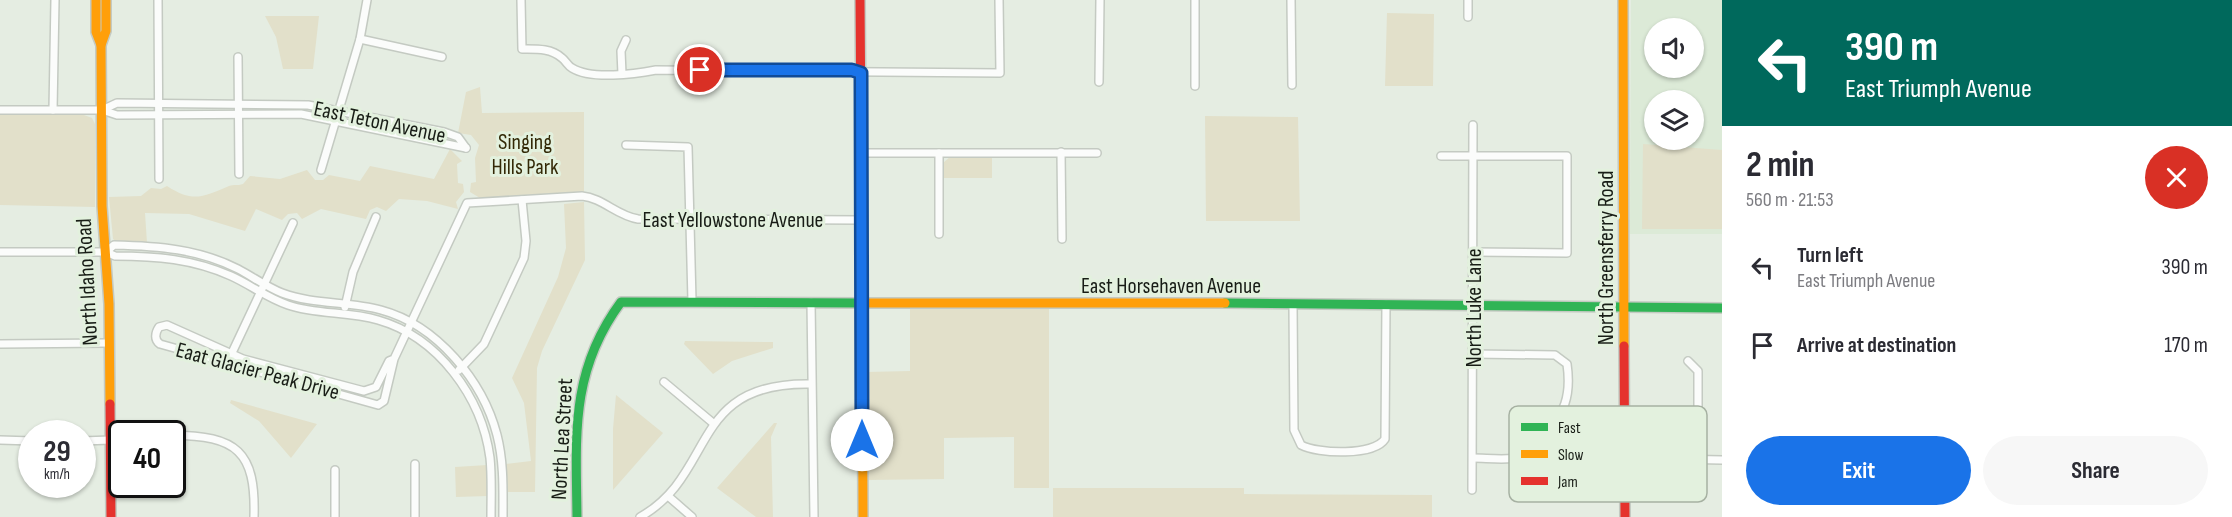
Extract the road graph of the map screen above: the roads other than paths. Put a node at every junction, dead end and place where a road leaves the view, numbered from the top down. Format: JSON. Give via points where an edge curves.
{"nodes":[{"id":1,"x":55,"y":0,"type":"edge"},
{"id":2,"x":96,"y":0,"type":"edge"},
{"id":3,"x":106,"y":0,"type":"edge"},
{"id":4,"x":158,"y":0,"type":"edge"},
{"id":5,"x":367,"y":0,"type":"edge"},
{"id":6,"x":521,"y":0,"type":"edge"},
{"id":7,"x":860,"y":0,"type":"edge"},
{"id":8,"x":999,"y":0,"type":"edge"},
{"id":9,"x":1100,"y":0,"type":"edge"},
{"id":10,"x":1195,"y":0,"type":"edge"},
{"id":11,"x":1291,"y":0,"type":"edge"},
{"id":12,"x":1468,"y":0,"type":"edge"},
{"id":13,"x":1623,"y":0,"type":"edge"},
{"id":14,"x":1468,"y":17,"type":"dead end"},
{"id":15,"x":360,"y":39,"type":"junction"},
{"id":16,"x":626,"y":40,"type":"dead end"},
{"id":17,"x":101,"y":45,"type":"junction"},
{"id":18,"x":238,"y":57,"type":"dead end"},
{"id":19,"x":442,"y":57,"type":"dead end"},
{"id":20,"x":861,"y":73,"type":"junction"},
{"id":21,"x":622,"y":74,"type":"junction"},
{"id":22,"x":1100,"y":82,"type":"dead end"},
{"id":23,"x":1196,"y":86,"type":"dead end"},
{"id":24,"x":1292,"y":86,"type":"dead end"},
{"id":25,"x":238,"y":103,"type":"junction"},
{"id":26,"x":158,"y":104,"type":"junction"},
{"id":27,"x":0,"y":110,"type":"edge"},
{"id":28,"x":53,"y":110,"type":"junction"},
{"id":29,"x":102,"y":110,"type":"junction"},
{"id":30,"x":337,"y":110,"type":"junction"},
{"id":31,"x":158,"y":114,"type":"junction"},
{"id":32,"x":238,"y":114,"type":"junction"},
{"id":33,"x":334,"y":120,"type":"junction"},
{"id":34,"x":1473,"y":125,"type":"dead end"},
{"id":35,"x":626,"y":145,"type":"dead end"},
{"id":36,"x":1061,"y":152,"type":"junction"},
{"id":37,"x":862,"y":153,"type":"junction"},
{"id":38,"x":939,"y":153,"type":"junction"},
{"id":39,"x":1097,"y":153,"type":"dead end"},
{"id":40,"x":1441,"y":156,"type":"dead end"},
{"id":41,"x":1473,"y":156,"type":"junction"},
{"id":42,"x":321,"y":170,"type":"dead end"},
{"id":43,"x":239,"y":174,"type":"dead end"},
{"id":44,"x":159,"y":179,"type":"dead end"},
{"id":45,"x":522,"y":200,"type":"junction"},
{"id":46,"x":376,"y":217,"type":"dead end"},
{"id":47,"x":691,"y":219,"type":"junction"},
{"id":48,"x":861,"y":220,"type":"junction"},
{"id":49,"x":293,"y":223,"type":"dead end"},
{"id":50,"x":939,"y":234,"type":"dead end"},
{"id":51,"x":1062,"y":239,"type":"dead end"},
{"id":52,"x":0,"y":252,"type":"edge"},
{"id":53,"x":106,"y":252,"type":"junction"},
{"id":54,"x":1473,"y":252,"type":"junction"},
{"id":55,"x":265,"y":285,"type":"junction"},
{"id":56,"x":260,"y":293,"type":"junction"},
{"id":57,"x":692,"y":301,"type":"junction"},
{"id":58,"x":621,"y":302,"type":"joint"},
{"id":59,"x":811,"y":302,"type":"junction"},
{"id":60,"x":345,"y":303,"type":"junction"},
{"id":61,"x":861,"y":303,"type":"junction"},
{"id":62,"x":1386,"y":304,"type":"junction"},
{"id":63,"x":1473,"y":304,"type":"junction"},
{"id":64,"x":1293,"y":305,"type":"junction"},
{"id":65,"x":1624,"y":307,"type":"junction"},
{"id":66,"x":1722,"y":308,"type":"edge"},
{"id":67,"x":344,"y":313,"type":"junction"},
{"id":68,"x":412,"y":324,"type":"junction"},
{"id":69,"x":408,"y":332,"type":"junction"},
{"id":70,"x":110,"y":343,"type":"junction"},
{"id":71,"x":0,"y":344,"type":"edge"},
{"id":72,"x":1473,"y":354,"type":"junction"},
{"id":73,"x":229,"y":358,"type":"junction"},
{"id":74,"x":394,"y":359,"type":"junction"},
{"id":75,"x":1688,"y":361,"type":"dead end"},
{"id":76,"x":462,"y":367,"type":"junction"},
{"id":77,"x":455,"y":374,"type":"junction"},
{"id":78,"x":664,"y":382,"type":"dead end"},
{"id":79,"x":810,"y":384,"type":"junction"},
{"id":80,"x":1564,"y":406,"type":"edge"},
{"id":81,"x":1624,"y":406,"type":"edge"},
{"id":82,"x":1698,"y":406,"type":"edge"},
{"id":83,"x":111,"y":420,"type":"edge"},
{"id":84,"x":713,"y":423,"type":"junction"},
{"id":85,"x":186,"y":435,"type":"edge"},
{"id":86,"x":0,"y":441,"type":"edge"},
{"id":87,"x":18,"y":441,"type":"edge"},
{"id":88,"x":1473,"y":458,"type":"junction"},
{"id":89,"x":1509,"y":458,"type":"edge"},
{"id":90,"x":1707,"y":458,"type":"edge"},
{"id":91,"x":1722,"y":460,"type":"edge"},
{"id":92,"x":415,"y":464,"type":"dead end"},
{"id":93,"x":335,"y":470,"type":"dead end"},
{"id":94,"x":1472,"y":490,"type":"dead end"},
{"id":95,"x":668,"y":496,"type":"junction"},
{"id":96,"x":111,"y":498,"type":"edge"},
{"id":97,"x":1625,"y":502,"type":"edge"},
{"id":98,"x":111,"y":517,"type":"edge"},
{"id":99,"x":254,"y":517,"type":"edge"},
{"id":100,"x":335,"y":517,"type":"edge"},
{"id":101,"x":415,"y":517,"type":"edge"},
{"id":102,"x":491,"y":517,"type":"edge"},
{"id":103,"x":503,"y":517,"type":"edge"},
{"id":104,"x":577,"y":517,"type":"edge"},
{"id":105,"x":640,"y":517,"type":"edge"},
{"id":106,"x":692,"y":517,"type":"edge"},
{"id":107,"x":814,"y":517,"type":"edge"},
{"id":108,"x":863,"y":517,"type":"edge"},
{"id":109,"x":1625,"y":517,"type":"edge"}],
"edges":[{"from":1,"to":28,"type":"street"},
{"from":2,"to":17,"type":"street","name":"North Idaho Road","via":[[96,32]]},
{"from":3,"to":17,"type":"street","name":"North Idaho Road","via":[[106,32]]},
{"from":4,"to":26,"type":"street"},
{"from":5,"to":15,"type":"street"},
{"from":6,"to":21,"type":"street","via":[[522,49],[553,52],[572,69],[588,74]]},
{"from":7,"to":20,"type":"street"},
{"from":8,"to":20,"type":"street","via":[[1000,73]]},
{"from":9,"to":22,"type":"street"},
{"from":10,"to":23,"type":"street"},
{"from":11,"to":24,"type":"street"},
{"from":12,"to":14,"type":"street"},
{"from":13,"to":65,"type":"street","name":"North Greensferry Road"},
{"from":15,"to":19,"type":"street"},
{"from":15,"to":30,"type":"street"},
{"from":16,"to":21,"type":"street","via":[[621,51]]},
{"from":17,"to":29,"type":"street","name":"North Idaho Road"},
{"from":18,"to":25,"type":"street"},
{"from":20,"to":21,"type":"street","via":[[656,69]]},
{"from":20,"to":37,"type":"street"},
{"from":25,"to":26,"type":"street","name":"East Teton Avenue"},
{"from":25,"to":30,"type":"street","name":"East Teton Avenue","via":[[286,103]]},
{"from":25,"to":32,"type":"street"},
{"from":26,"to":29,"type":"street","name":"East Teton Avenue","via":[[117,103]]},
{"from":26,"to":31,"type":"street"},
{"from":27,"to":28,"type":"street"},
{"from":28,"to":29,"type":"street"},
{"from":29,"to":31,"type":"street","name":"East Teton Avenue","via":[[117,115]]},
{"from":29,"to":53,"type":"street","name":"North Idaho Road"},
{"from":30,"to":33,"type":"street"},
{"from":30,"to":33,"type":"street","name":"East Teton Avenue","via":[[444,132],[458,137],[466,148]]},
{"from":31,"to":32,"type":"street","name":"East Teton Avenue"},
{"from":31,"to":44,"type":"street"},
{"from":32,"to":33,"type":"street","name":"East Teton Avenue","via":[[301,114]]},
{"from":32,"to":43,"type":"street"},
{"from":33,"to":42,"type":"street"},
{"from":34,"to":41,"type":"street","name":"North Luke Lane"},
{"from":35,"to":47,"type":"street","via":[[688,147]]},
{"from":36,"to":38,"type":"street"},
{"from":36,"to":39,"type":"street"},
{"from":36,"to":51,"type":"street"},
{"from":37,"to":38,"type":"street"},
{"from":37,"to":48,"type":"street"},
{"from":38,"to":50,"type":"street"},
{"from":40,"to":41,"type":"street"},
{"from":41,"to":54,"type":"street","name":"North Luke Lane"},
{"from":41,"to":54,"type":"street","via":[[1567,156],[1567,253]]},
{"from":45,"to":47,"type":"street","name":"East Yellowstone Avenue","via":[[590,197],[625,217]]},
{"from":45,"to":68,"type":"street","name":"East Yellowstone Avenue","via":[[467,203]]},
{"from":45,"to":76,"type":"street","via":[[524,258],[484,344]]},
{"from":46,"to":60,"type":"street"},
{"from":47,"to":48,"type":"street","name":"East Yellowstone Avenue"},
{"from":47,"to":57,"type":"street"},
{"from":48,"to":61,"type":"street"},
{"from":49,"to":55,"type":"street"},
{"from":52,"to":53,"type":"street"},
{"from":53,"to":55,"type":"street","via":[[114,245],[178,249],[223,262]]},
{"from":53,"to":56,"type":"street","via":[[115,256],[179,259],[224,273]]},
{"from":53,"to":70,"type":"street","name":"North Idaho Road"},
{"from":54,"to":63,"type":"street","name":"North Luke Lane"},
{"from":55,"to":56,"type":"street"},
{"from":55,"to":60,"type":"street","via":[[309,300]]},
{"from":56,"to":67,"type":"street","via":[[303,309]]},
{"from":56,"to":73,"type":"street"},
{"from":57,"to":58,"type":"street","name":"East Horsehaven Avenue"},
{"from":57,"to":59,"type":"street","name":"East Horsehaven Avenue"},
{"from":58,"to":104,"type":"street","name":"North Lea Street","via":[[599,333],[581,383]]},
{"from":59,"to":61,"type":"street","name":"East Horsehaven Avenue"},
{"from":59,"to":79,"type":"street"},
{"from":60,"to":67,"type":"street"},
{"from":60,"to":68,"type":"street","via":[[384,310]]},
{"from":61,"to":64,"type":"street","name":"East Horsehaven Avenue"},
{"from":61,"to":108,"type":"street"},
{"from":62,"to":63,"type":"street","name":"East Horsehaven Avenue"},
{"from":62,"to":64,"type":"street","name":"East Horsehaven Avenue"},
{"from":62,"to":64,"type":"street","via":[[1385,439],[1370,449],[1327,451],[1301,445],[1294,430]]},
{"from":63,"to":65,"type":"street","name":"East Horsehaven Avenue"},
{"from":63,"to":72,"type":"street","name":"North Luke Lane"},
{"from":65,"to":66,"type":"street","name":"East Horsehaven Avenue"},
{"from":65,"to":81,"type":"street","name":"North Greensferry Road"},
{"from":67,"to":69,"type":"street","via":[[380,320]]},
{"from":68,"to":69,"type":"street"},
{"from":68,"to":76,"type":"street","via":[[434,338]]},
{"from":69,"to":74,"type":"street"},
{"from":69,"to":77,"type":"street"},
{"from":70,"to":71,"type":"street"},
{"from":70,"to":83,"type":"street","name":"North Idaho Road"},
{"from":72,"to":80,"type":"street","via":[[1555,355],[1568,364],[1569,391]]},
{"from":72,"to":88,"type":"street","name":"North Luke Lane"},
{"from":73,"to":73,"type":"street","name":"Eaat Glacier Peak Drive","via":[[167,325],[156,332],[160,344]]},
{"from":73,"to":74,"type":"street","name":"Eaat Glacier Peak Drive","via":[[364,391],[372,390]]},
{"from":73,"to":74,"type":"street","name":"Eaat Glacier Peak Drive","via":[[374,405],[382,403]]},
{"from":75,"to":82,"type":"street","via":[[1698,371]]},
{"from":76,"to":77,"type":"street"},
{"from":76,"to":103,"type":"street","via":[[485,401],[497,435]]},
{"from":77,"to":102,"type":"street","via":[[476,408],[487,441]]},
{"from":78,"to":84,"type":"street"},
{"from":79,"to":84,"type":"street","via":[[759,390],[732,405]]},
{"from":79,"to":107,"type":"street"},
{"from":84,"to":95,"type":"street"},
{"from":85,"to":99,"type":"street","via":[[204,436],[236,450],[252,471]]},
{"from":86,"to":87,"type":"street"},
{"from":88,"to":89,"type":"street"},
{"from":88,"to":94,"type":"street","name":"North Luke Lane"},
{"from":90,"to":91,"type":"street"},
{"from":92,"to":101,"type":"street"},
{"from":93,"to":100,"type":"street"},
{"from":95,"to":105,"type":"street"},
{"from":95,"to":106,"type":"street"},
{"from":96,"to":98,"type":"street","name":"North Idaho Road"},
{"from":97,"to":109,"type":"street","name":"North Greensferry Road"}]}
